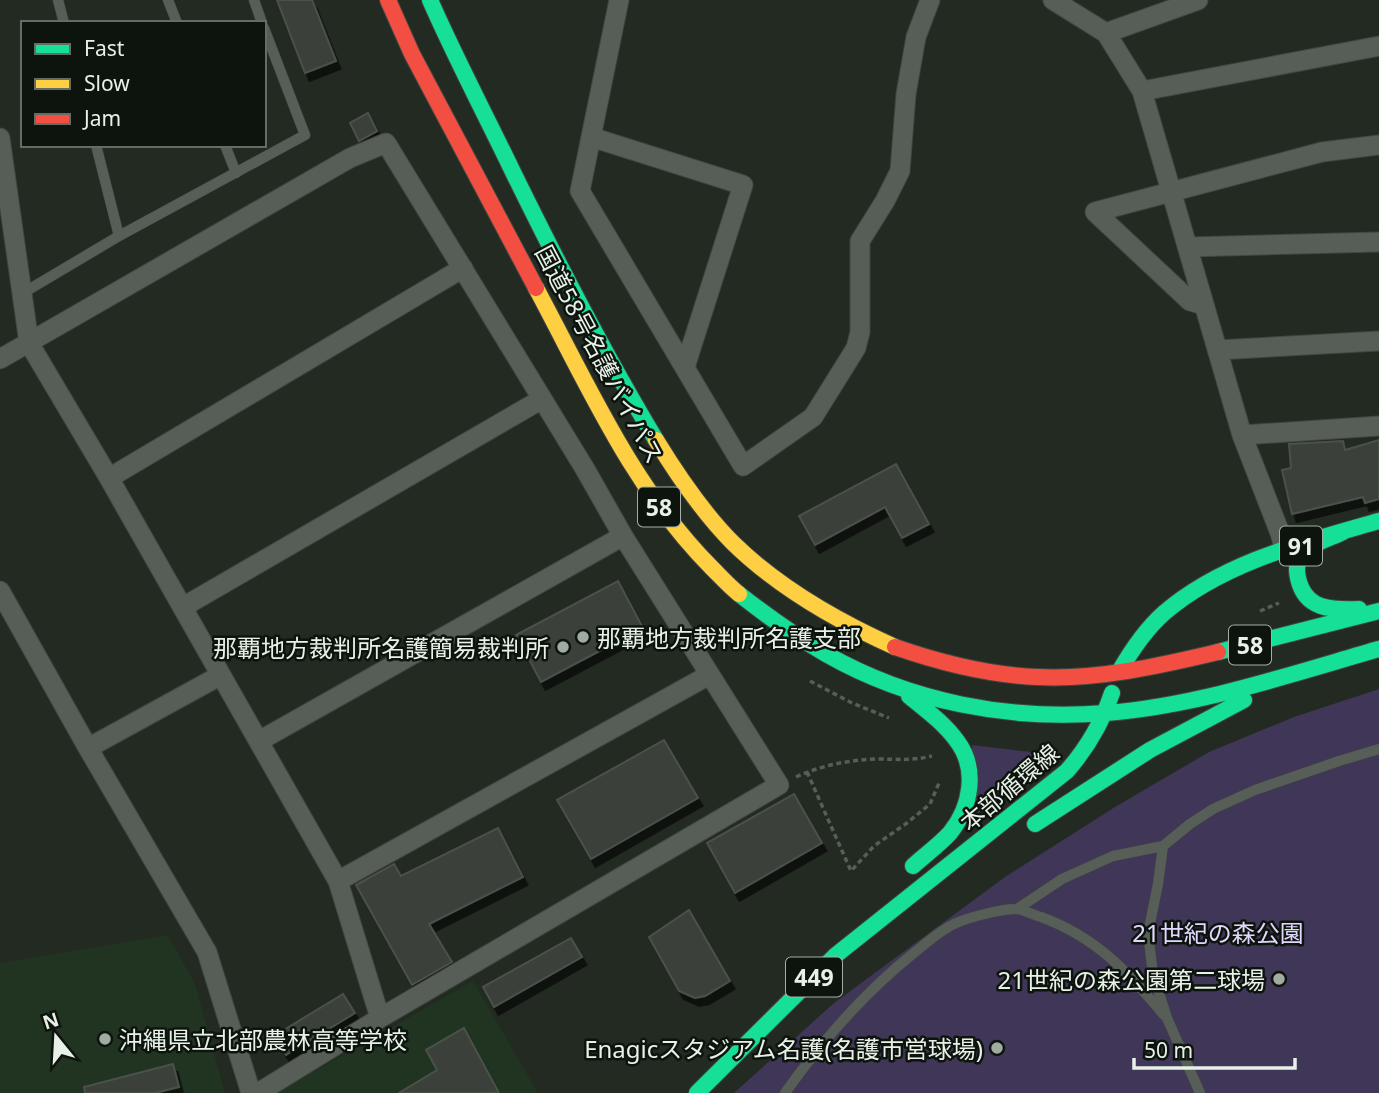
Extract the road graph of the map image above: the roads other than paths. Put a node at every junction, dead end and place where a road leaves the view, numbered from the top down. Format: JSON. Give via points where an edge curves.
{"nodes":[{"id":1,"x":58,"y":0,"type":"edge"},
{"id":2,"x":168,"y":0,"type":"edge"},
{"id":3,"x":254,"y":0,"type":"edge"},
{"id":4,"x":388,"y":0,"type":"edge"},
{"id":5,"x":430,"y":0,"type":"edge"},
{"id":6,"x":620,"y":0,"type":"edge"},
{"id":7,"x":930,"y":0,"type":"edge"},
{"id":8,"x":1053,"y":0,"type":"edge"},
{"id":9,"x":1198,"y":0,"type":"edge"},
{"id":10,"x":63,"y":21,"type":"edge"},
{"id":11,"x":176,"y":21,"type":"edge"},
{"id":12,"x":261,"y":21,"type":"edge"},
{"id":13,"x":266,"y":33,"type":"edge"},
{"id":14,"x":1107,"y":33,"type":"junction"},
{"id":15,"x":1379,"y":46,"type":"edge"},
{"id":16,"x":1142,"y":91,"type":"junction"},
{"id":17,"x":591,"y":137,"type":"junction"},
{"id":18,"x":0,"y":138,"type":"edge"},
{"id":19,"x":1379,"y":145,"type":"edge"},
{"id":20,"x":97,"y":147,"type":"edge"},
{"id":21,"x":226,"y":147,"type":"edge"},
{"id":22,"x":236,"y":173,"type":"junction"},
{"id":23,"x":1171,"y":191,"type":"junction"},
{"id":24,"x":7,"y":236,"type":"edge"},
{"id":25,"x":119,"y":236,"type":"junction"},
{"id":26,"x":1379,"y":242,"type":"edge"},
{"id":27,"x":1188,"y":247,"type":"junction"},
{"id":28,"x":463,"y":268,"type":"junction"},
{"id":29,"x":23,"y":293,"type":"junction"},
{"id":30,"x":1204,"y":305,"type":"junction"},
{"id":31,"x":1379,"y":341,"type":"edge"},
{"id":32,"x":29,"y":343,"type":"junction"},
{"id":33,"x":1217,"y":350,"type":"junction"},
{"id":34,"x":0,"y":359,"type":"edge"},
{"id":35,"x":685,"y":367,"type":"junction"},
{"id":36,"x":542,"y":399,"type":"junction"},
{"id":37,"x":1379,"y":426,"type":"edge"},
{"id":38,"x":1242,"y":435,"type":"junction"},
{"id":39,"x":621,"y":448,"type":"junction"},
{"id":40,"x":585,"y":469,"type":"junction"},
{"id":41,"x":109,"y":478,"type":"junction"},
{"id":42,"x":1379,"y":521,"type":"edge"},
{"id":43,"x":1343,"y":532,"type":"junction"},
{"id":44,"x":623,"y":536,"type":"junction"},
{"id":45,"x":1285,"y":551,"type":"junction"},
{"id":46,"x":0,"y":591,"type":"edge"},
{"id":47,"x":183,"y":607,"type":"junction"},
{"id":48,"x":1379,"y":610,"type":"edge"},
{"id":49,"x":1379,"y":649,"type":"edge"},
{"id":50,"x":1119,"y":672,"type":"junction"},
{"id":51,"x":1291,"y":674,"type":"junction"},
{"id":52,"x":221,"y":675,"type":"junction"},
{"id":53,"x":709,"y":675,"type":"junction"},
{"id":54,"x":899,"y":688,"type":"junction"},
{"id":55,"x":1106,"y":713,"type":"junction"},
{"id":56,"x":259,"y":741,"type":"junction"},
{"id":57,"x":88,"y":748,"type":"junction"},
{"id":58,"x":1379,"y":749,"type":"edge"},
{"id":59,"x":1163,"y":846,"type":"junction"},
{"id":60,"x":941,"y":871,"type":"junction"},
{"id":61,"x":900,"y":877,"type":"dead end"},
{"id":62,"x":338,"y":881,"type":"junction"},
{"id":63,"x":1017,"y":909,"type":"junction"},
{"id":64,"x":854,"y":918,"type":"dead end"},
{"id":65,"x":836,"y":955,"type":"junction"},
{"id":66,"x":380,"y":1018,"type":"junction"},
{"id":67,"x":1167,"y":1018,"type":"junction"},
{"id":68,"x":251,"y":1093,"type":"edge"},
{"id":69,"x":258,"y":1093,"type":"edge"},
{"id":70,"x":697,"y":1093,"type":"edge"},
{"id":71,"x":785,"y":1093,"type":"edge"},
{"id":72,"x":1200,"y":1093,"type":"edge"}],
"edges":[{"from":1,"to":10,"type":"lane"},
{"from":2,"to":11,"type":"lane"},
{"from":3,"to":12,"type":"lane"},
{"from":4,"to":39,"type":"main road","name":"国道58号名護バイパス","number":"58","via":[[412,54]]},
{"from":5,"to":50,"type":"main road","name":"国道58号名護バイパス","number":"58","via":[[620,377],[668,457],[723,531],[752,559],[817,607],[917,656],[1026,676]]},
{"from":6,"to":17,"type":"street"},
{"from":7,"to":35,"type":"street","via":[[916,37],[906,94],[900,171],[860,241],[856,348],[813,417],[743,466]]},
{"from":8,"to":14,"type":"street"},
{"from":9,"to":14,"type":"street"},
{"from":13,"to":22,"type":"lane","via":[[305,135]]},
{"from":14,"to":16,"type":"street"},
{"from":15,"to":16,"type":"street"},
{"from":16,"to":23,"type":"street"},
{"from":17,"to":35,"type":"street","via":[[580,191]]},
{"from":17,"to":35,"type":"street","via":[[743,185]]},
{"from":18,"to":24,"type":"street"},
{"from":19,"to":23,"type":"street","via":[[1322,152]]},
{"from":20,"to":25,"type":"lane"},
{"from":21,"to":22,"type":"lane"},
{"from":22,"to":25,"type":"lane"},
{"from":23,"to":27,"type":"street"},
{"from":23,"to":30,"type":"street","via":[[1095,212],[1190,301]]},
{"from":24,"to":29,"type":"street"},
{"from":25,"to":29,"type":"lane"},
{"from":26,"to":27,"type":"street"},
{"from":27,"to":30,"type":"street"},
{"from":28,"to":32,"type":"street","via":[[386,143],[351,158]]},
{"from":28,"to":36,"type":"street"},
{"from":28,"to":41,"type":"street"},
{"from":29,"to":32,"type":"street"},
{"from":30,"to":33,"type":"street"},
{"from":31,"to":33,"type":"street"},
{"from":32,"to":34,"type":"street"},
{"from":32,"to":41,"type":"street"},
{"from":33,"to":38,"type":"street"},
{"from":36,"to":40,"type":"street"},
{"from":36,"to":47,"type":"street"},
{"from":37,"to":38,"type":"street"},
{"from":38,"to":45,"type":"street"},
{"from":39,"to":40,"type":"street"},
{"from":39,"to":54,"type":"main road","name":"国道58号名護バイパス","number":"58","via":[[689,546],[729,586],[790,634]]},
{"from":40,"to":44,"type":"street"},
{"from":41,"to":47,"type":"street"},
{"from":42,"to":43,"type":"main road","name":"本部循環線","number":"91"},
{"from":43,"to":45,"type":"main road","name":"本部循環線","number":"91"},
{"from":43,"to":48,"type":"main road","via":[[1305,551],[1299,559],[1297,574],[1303,593],[1322,607]]},
{"from":44,"to":53,"type":"street"},
{"from":44,"to":56,"type":"street"},
{"from":45,"to":50,"type":"main road","name":"本部循環線","number":"91","via":[[1192,592],[1145,634]]},
{"from":46,"to":57,"type":"street"},
{"from":47,"to":52,"type":"street"},
{"from":48,"to":50,"type":"main road","name":"国道58号名護バイパス","number":"58","via":[[1256,644]]},
{"from":49,"to":51,"type":"main road","name":"国道58号名護バイパス","number":"58"},
{"from":50,"to":55,"type":"main road","name":"本部循環線","number":"449"},
{"from":51,"to":55,"type":"main road","name":"国道58号名護バイパス","number":"58","via":[[1181,701]]},
{"from":51,"to":60,"type":"main road","via":[[1150,750],[1033,826]]},
{"from":52,"to":56,"type":"street"},
{"from":52,"to":57,"type":"street"},
{"from":53,"to":62,"type":"street"},
{"from":53,"to":66,"type":"street","via":[[779,785]]},
{"from":54,"to":55,"type":"main road","name":"国道58号名護バイパス","number":"58","via":[[978,709],[1037,716]]},
{"from":54,"to":61,"type":"main road","via":[[959,743],[971,776],[959,819]]},
{"from":55,"to":60,"type":"main road","name":"本部循環線","number":"449","via":[[1089,745],[1067,771]]},
{"from":56,"to":62,"type":"street"},
{"from":57,"to":68,"type":"street","via":[[207,952]]},
{"from":58,"to":59,"type":"lane","via":[[1255,790],[1213,809]]},
{"from":59,"to":63,"type":"lane","via":[[1113,856],[1062,879]]},
{"from":59,"to":67,"type":"lane","via":[[1149,933],[1153,974]]},
{"from":60,"to":65,"type":"main road","name":"本部循環線","number":"449"},
{"from":62,"to":66,"type":"street"},
{"from":63,"to":67,"type":"lane","via":[[1053,921],[1092,942],[1133,978]]},
{"from":63,"to":71,"type":"lane","via":[[955,923],[906,959],[870,992]]},
{"from":64,"to":65,"type":"main road"},
{"from":65,"to":70,"type":"main road","name":"本部循環線","number":"449"},
{"from":66,"to":69,"type":"street"},
{"from":67,"to":72,"type":"lane"}]}
